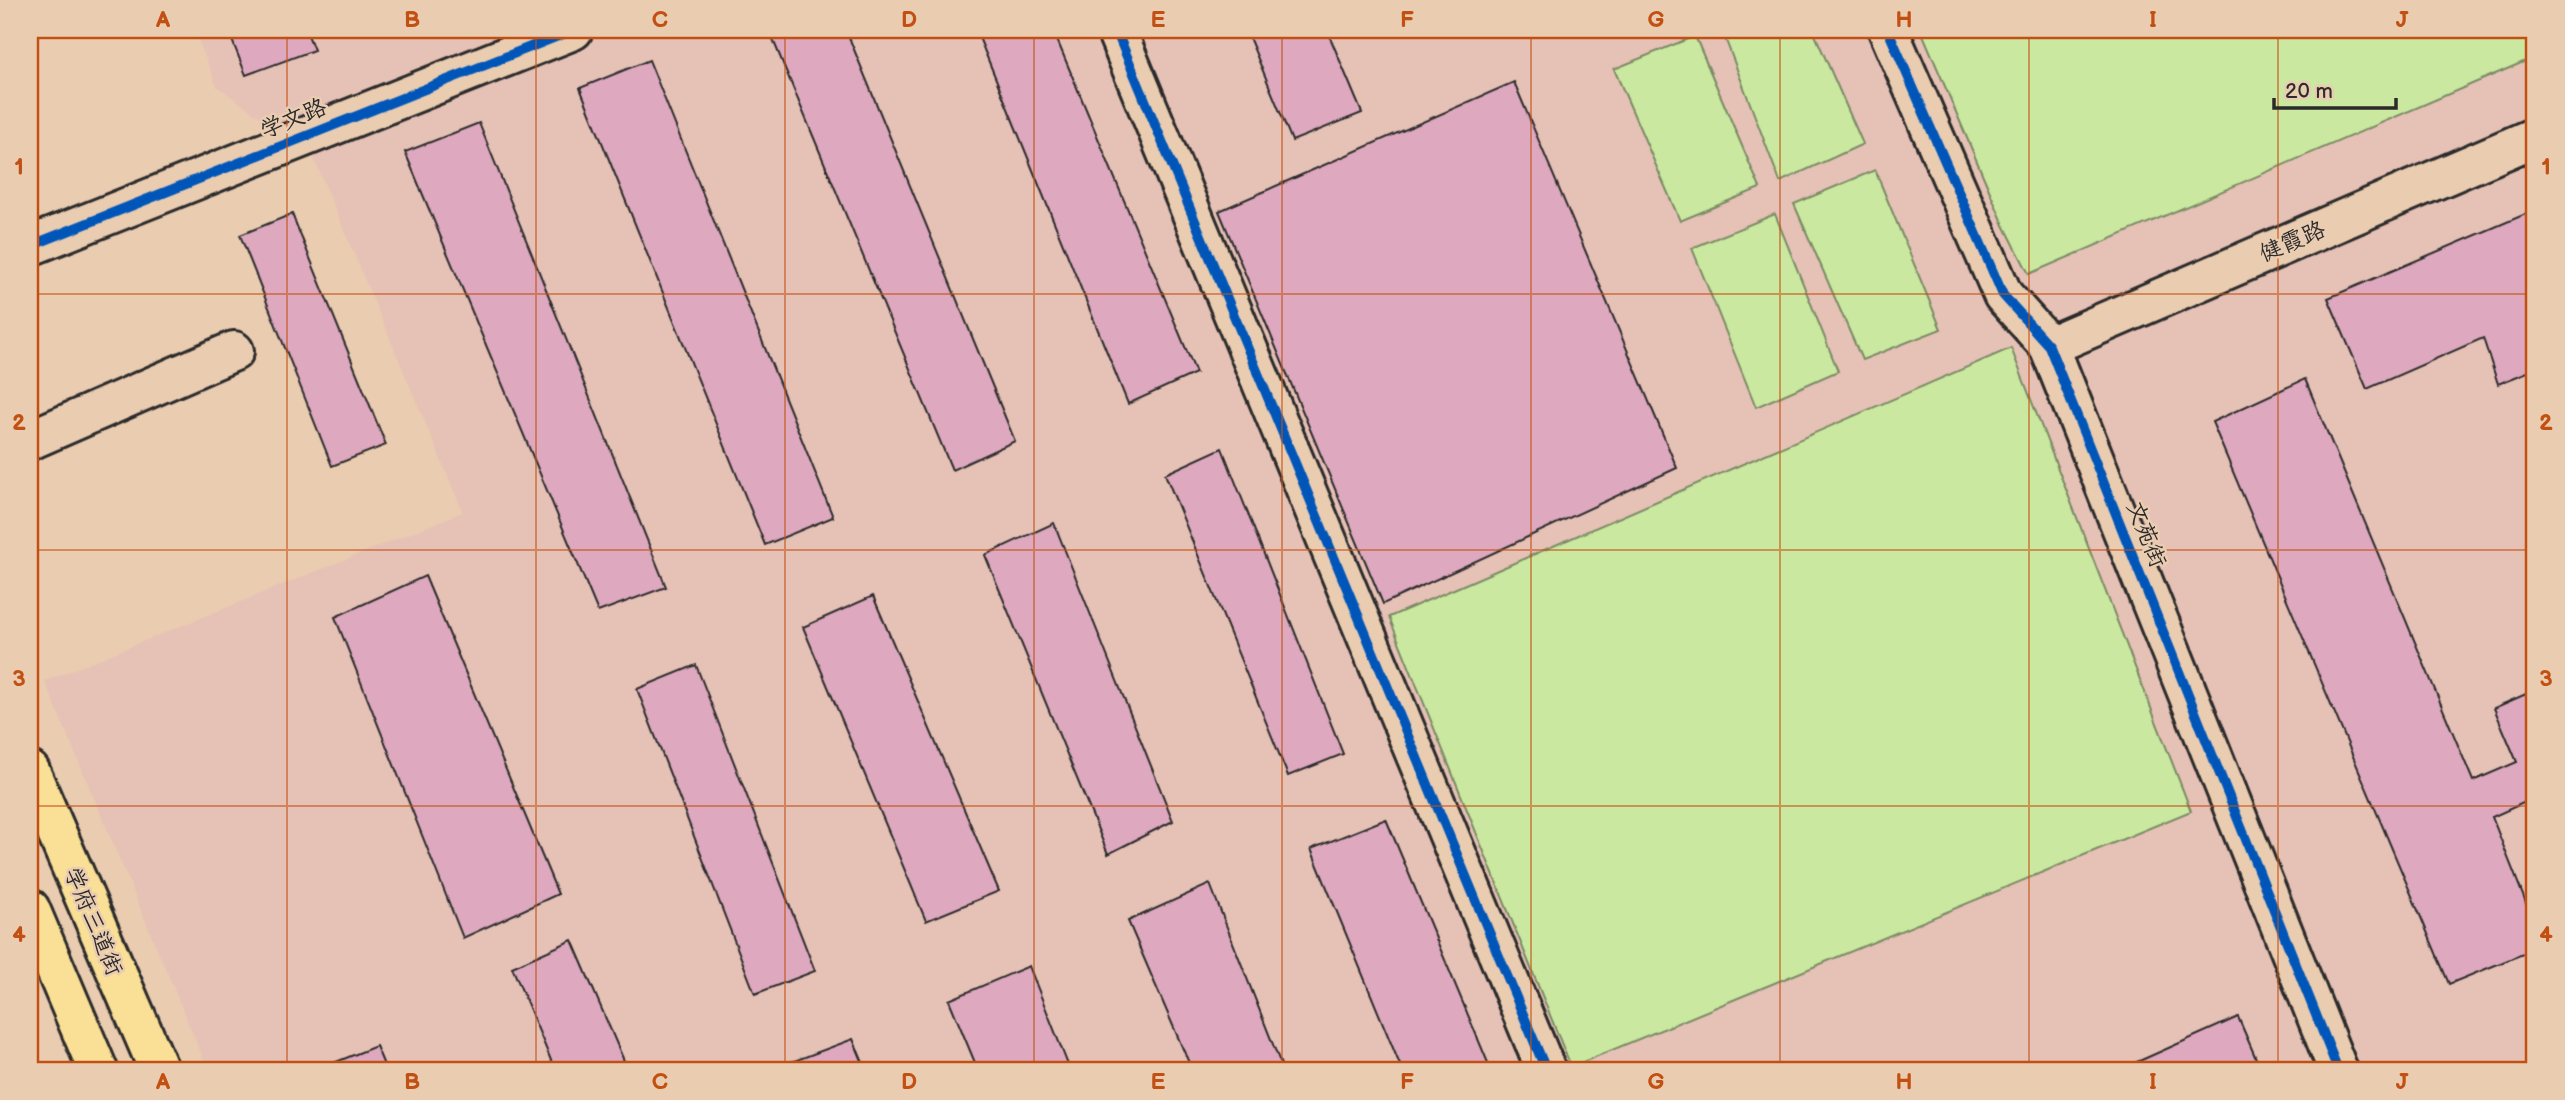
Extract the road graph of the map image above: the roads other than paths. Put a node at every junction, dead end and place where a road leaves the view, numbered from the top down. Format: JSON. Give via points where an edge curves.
{"nodes":[{"id":1,"x":573,"y":30,"type":"edge"},
{"id":2,"x":1116,"y":30,"type":"edge"},
{"id":3,"x":1888,"y":30,"type":"edge"},
{"id":4,"x":2535,"y":136,"type":"edge"},
{"id":5,"x":30,"y":246,"type":"edge"},
{"id":6,"x":2049,"y":346,"type":"junction"},
{"id":7,"x":234,"y":351,"type":"dead end"},
{"id":8,"x":30,"y":440,"type":"edge"},
{"id":9,"x":30,"y":771,"type":"edge"},
{"id":10,"x":30,"y":909,"type":"edge"},
{"id":11,"x":97,"y":1070,"type":"edge"},
{"id":12,"x":159,"y":1070,"type":"edge"},
{"id":13,"x":1546,"y":1070,"type":"edge"},
{"id":14,"x":2338,"y":1070,"type":"edge"}],
"edges":[{"from":1,"to":5,"type":"street","name":"学文路"},
{"from":2,"to":13,"type":"street"},
{"from":3,"to":6,"type":"street","name":"文苑街","via":[[2003,295]]},
{"from":4,"to":6,"type":"street","name":"健霞路"},
{"from":6,"to":14,"type":"street","name":"文苑街"},
{"from":7,"to":8,"type":"street"},
{"from":9,"to":12,"type":"main road","name":"学府三道街"},
{"from":10,"to":11,"type":"main road"}]}
